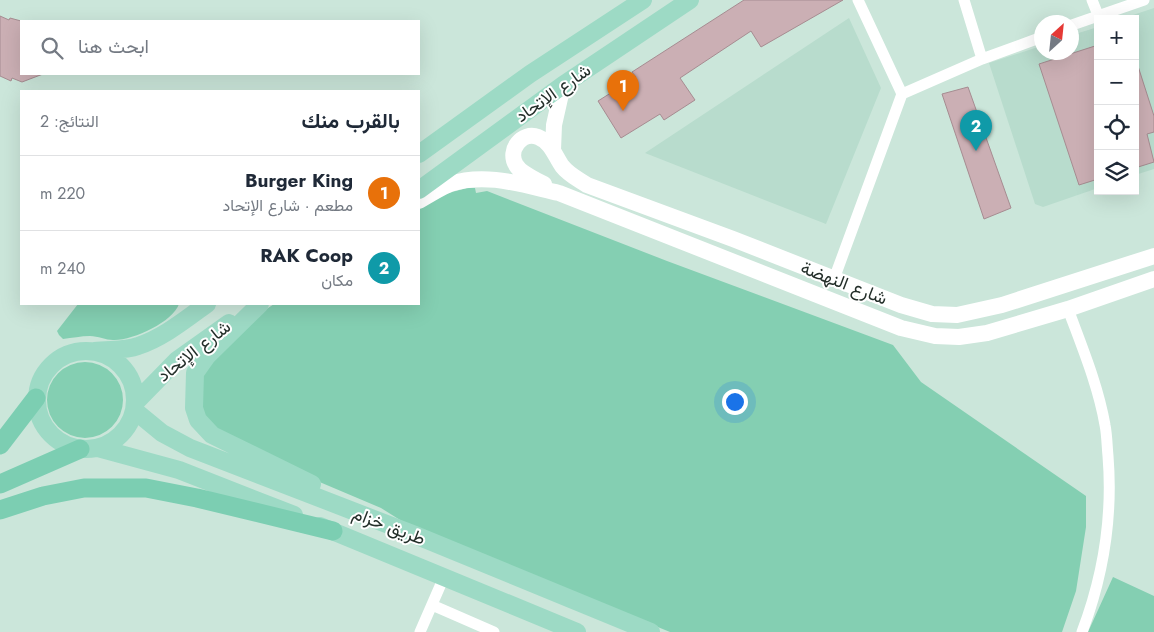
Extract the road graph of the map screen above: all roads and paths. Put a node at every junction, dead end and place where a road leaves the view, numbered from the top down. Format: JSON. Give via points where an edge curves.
{"nodes":[{"id":1,"x":643,"y":0,"type":"edge"},
{"id":2,"x":690,"y":0,"type":"edge"},
{"id":3,"x":858,"y":0,"type":"edge"},
{"id":4,"x":964,"y":0,"type":"edge"},
{"id":5,"x":1092,"y":0,"type":"edge"},
{"id":6,"x":1144,"y":0,"type":"edge"},
{"id":7,"x":1098,"y":15,"type":"joint"},
{"id":8,"x":1094,"y":17,"type":"edge"},
{"id":9,"x":1079,"y":22,"type":"edge"},
{"id":10,"x":1034,"y":40,"type":"edge"},
{"id":11,"x":982,"y":59,"type":"junction"},
{"id":12,"x":563,"y":85,"type":"junction"},
{"id":13,"x":902,"y":94,"type":"junction"},
{"id":14,"x":553,"y":150,"type":"junction"},
{"id":15,"x":420,"y":153,"type":"edge"},
{"id":16,"x":420,"y":189,"type":"edge"},
{"id":17,"x":559,"y":193,"type":"junction"},
{"id":18,"x":420,"y":200,"type":"edge"},
{"id":19,"x":1154,"y":256,"type":"edge"},
{"id":20,"x":834,"y":279,"type":"junction"},
{"id":21,"x":1154,"y":279,"type":"edge"},
{"id":22,"x":206,"y":305,"type":"edge"},
{"id":23,"x":257,"y":305,"type":"edge"},
{"id":24,"x":257,"y":305,"type":"edge"},
{"id":25,"x":1068,"y":309,"type":"junction"},
{"id":26,"x":90,"y":352,"type":"junction"},
{"id":27,"x":36,"y":398,"type":"junction"},
{"id":28,"x":134,"y":406,"type":"junction"},
{"id":29,"x":0,"y":445,"type":"edge"},
{"id":30,"x":98,"y":448,"type":"junction"},
{"id":31,"x":80,"y":449,"type":"junction"},
{"id":32,"x":0,"y":484,"type":"edge"},
{"id":33,"x":0,"y":510,"type":"edge"},
{"id":34,"x":333,"y":531,"type":"junction"},
{"id":35,"x":415,"y":535,"type":"junction"},
{"id":36,"x":444,"y":577,"type":"junction"},
{"id":37,"x":432,"y":606,"type":"junction"},
{"id":38,"x":420,"y":632,"type":"edge"},
{"id":39,"x":494,"y":632,"type":"edge"},
{"id":40,"x":577,"y":632,"type":"edge"},
{"id":41,"x":651,"y":632,"type":"edge"},
{"id":42,"x":1082,"y":632,"type":"edge"}],
"edges":[{"from":1,"to":15,"type":"main road","name":"شارع الإتحاد","via":[[530,74]]},
{"from":2,"to":12,"type":"main road","name":"شارع الإتحاد"},
{"from":3,"to":13,"type":"street"},
{"from":4,"to":11,"type":"street"},
{"from":5,"to":7,"type":"street"},
{"from":6,"to":7,"type":"street"},
{"from":8,"to":9,"type":"street"},
{"from":10,"to":11,"type":"street"},
{"from":11,"to":13,"type":"street"},
{"from":12,"to":14,"type":"main road","via":[[554,124]]},
{"from":12,"to":16,"type":"main road","name":"شارع الإتحاد"},
{"from":13,"to":20,"type":"street"},
{"from":14,"to":17,"type":"main road","via":[[538,138],[527,137],[514,148],[513,157],[521,171]]},
{"from":14,"to":20,"type":"main road","name":"شارع النهضة","via":[[562,167],[586,185]]},
{"from":17,"to":18,"type":"main road","via":[[501,180],[476,179],[450,184]]},
{"from":17,"to":25,"type":"main road","name":"شارع النهضة","via":[[901,328],[935,336],[987,333]]},
{"from":19,"to":20,"type":"main road","name":"شارع النهضة","via":[[1002,305],[957,316],[932,314],[901,305]]},
{"from":21,"to":25,"type":"main road","name":"شارع النهضة"},
{"from":22,"to":26,"type":"main road","name":"شارع الإتحاد","via":[[168,331],[138,346]]},
{"from":23,"to":28,"type":"main road","name":"شارع الإتحاد","via":[[178,360]]},
{"from":24,"to":35,"type":"main road","via":[[207,356],[195,373],[194,408],[198,420],[212,435]]},
{"from":25,"to":42,"type":"street","via":[[1094,381],[1106,427],[1110,478],[1108,531],[1100,575]]},
{"from":26,"to":27,"type":"main road","via":[[76,352],[50,366],[42,378]]},
{"from":26,"to":28,"type":"main road","via":[[104,355],[127,374],[133,388]]},
{"from":27,"to":29,"type":"highway"},
{"from":27,"to":31,"type":"main road","via":[[44,426],[53,437]]},
{"from":28,"to":30,"type":"main road","via":[[122,434]]},
{"from":28,"to":35,"type":"main road","name":"طريق خزام","via":[[162,433],[190,448]]},
{"from":30,"to":31,"type":"main road"},
{"from":30,"to":34,"type":"main road","name":"طريق خزام","via":[[179,470]]},
{"from":31,"to":32,"type":"highway"},
{"from":33,"to":34,"type":"highway","via":[[43,496],[84,488],[146,488]]},
{"from":34,"to":36,"type":"main road","name":"طريق خزام"},
{"from":35,"to":41,"type":"main road","name":"طريق خزام"},
{"from":36,"to":37,"type":"street"},
{"from":36,"to":40,"type":"main road","name":"طريق خزام"},
{"from":37,"to":38,"type":"street"},
{"from":37,"to":39,"type":"street"}]}
